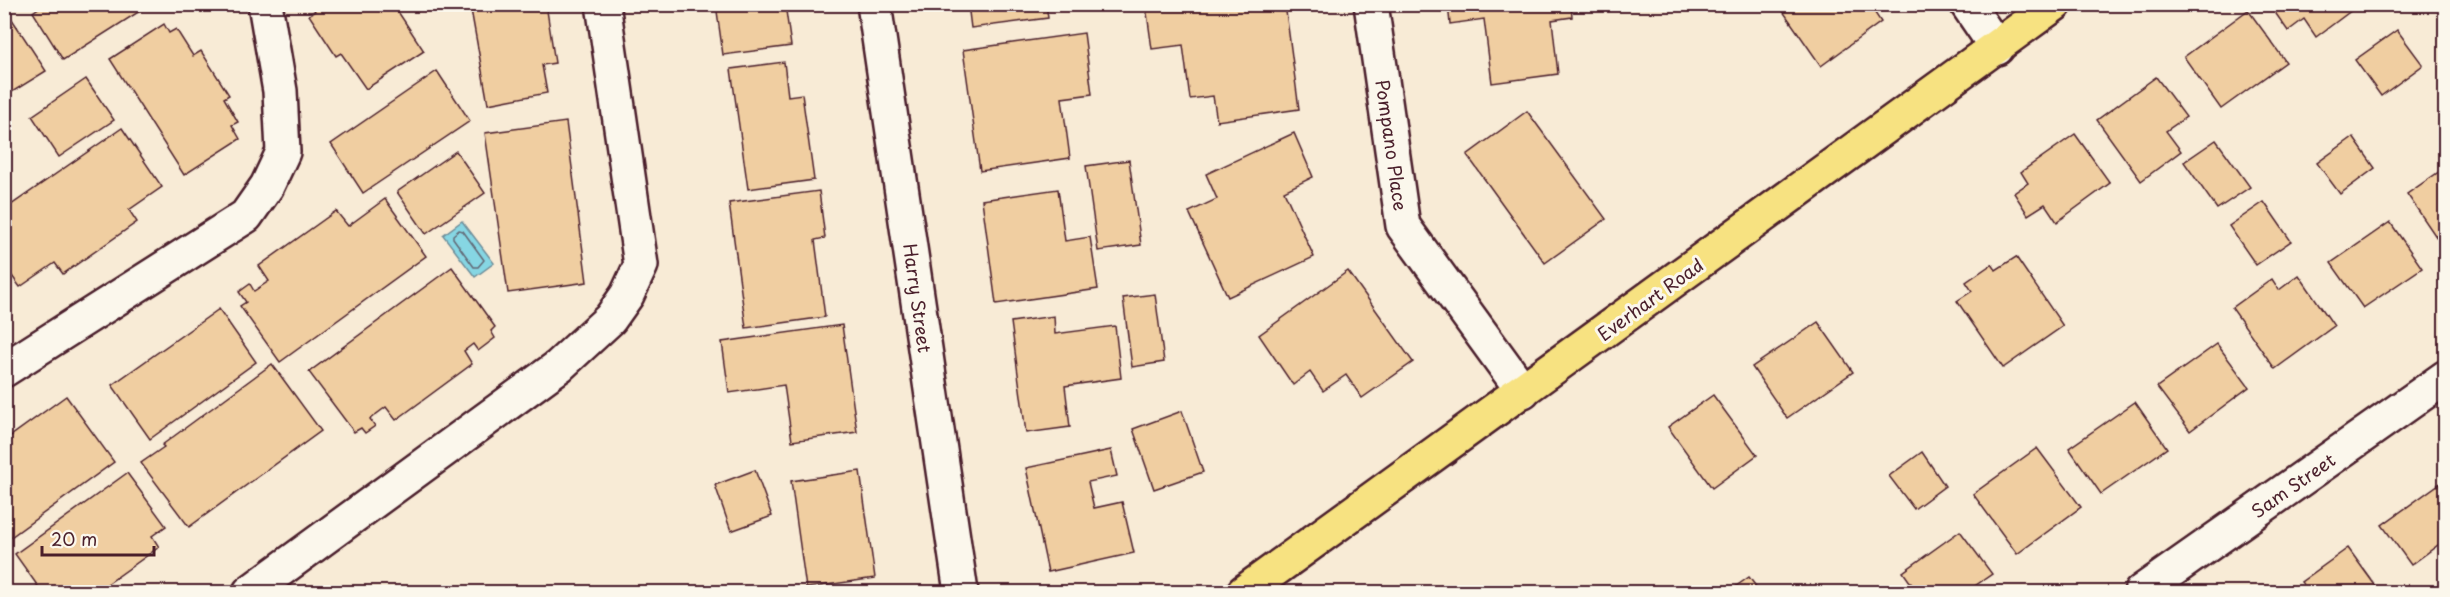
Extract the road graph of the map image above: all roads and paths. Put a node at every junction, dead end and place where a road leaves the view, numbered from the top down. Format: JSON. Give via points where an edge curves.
{"nodes":[{"id":1,"x":265,"y":4,"type":"edge"},
{"id":2,"x":603,"y":4,"type":"edge"},
{"id":3,"x":874,"y":4,"type":"edge"},
{"id":4,"x":1371,"y":4,"type":"edge"},
{"id":5,"x":1967,"y":4,"type":"edge"},
{"id":6,"x":2055,"y":4,"type":"edge"},
{"id":7,"x":1997,"y":48,"type":"junction"},
{"id":8,"x":4,"y":370,"type":"edge"},
{"id":9,"x":2445,"y":377,"type":"edge"},
{"id":10,"x":1523,"y":390,"type":"junction"},
{"id":11,"x":250,"y":592,"type":"edge"},
{"id":12,"x":961,"y":592,"type":"edge"},
{"id":13,"x":1244,"y":592,"type":"edge"},
{"id":14,"x":2141,"y":592,"type":"edge"}],
"edges":[{"from":1,"to":8,"type":"street","via":[[280,91],[283,152],[251,209],[246,216]]},
{"from":2,"to":11,"type":"street","via":[[641,265],[627,295],[610,319],[559,366]]},
{"from":3,"to":12,"type":"street","name":"Harry Street"},
{"from":4,"to":10,"type":"street","name":"Pompano Place","via":[[1404,226]]},
{"from":5,"to":7,"type":"street"},
{"from":6,"to":7,"type":"main road","name":"Everhart Road"},
{"from":7,"to":10,"type":"main road","name":"Everhart Road"},
{"from":9,"to":14,"type":"street","name":"Sam Street"},
{"from":10,"to":13,"type":"main road","name":"Everhart Road"}]}
